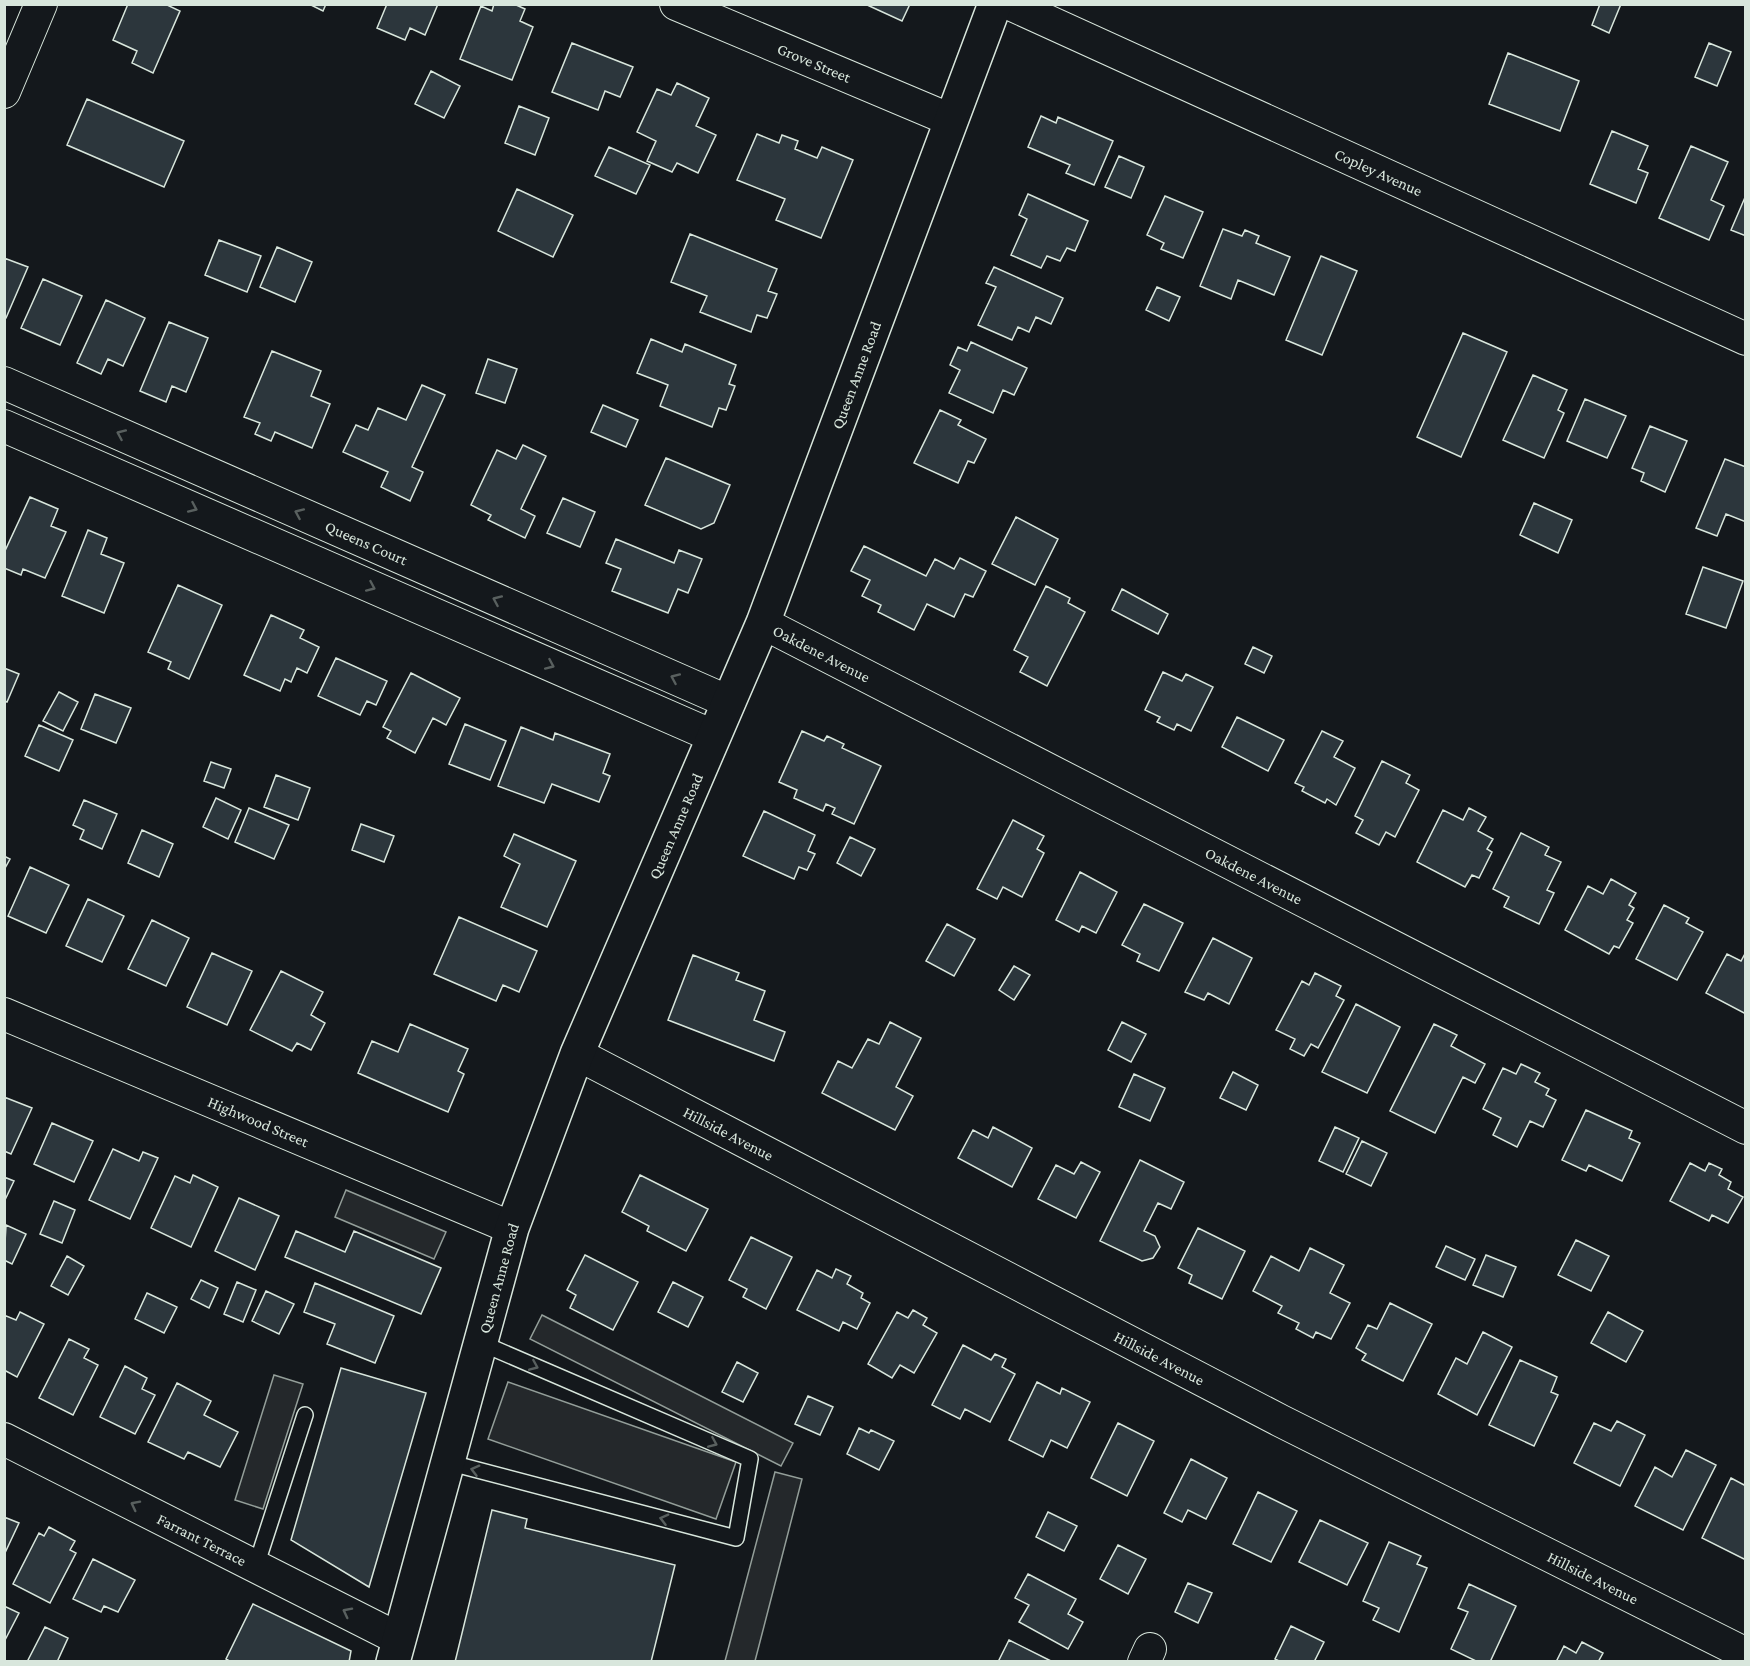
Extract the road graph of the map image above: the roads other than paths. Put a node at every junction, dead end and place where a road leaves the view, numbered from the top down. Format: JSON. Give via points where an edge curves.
{"nodes":[{"id":1,"x":41,"y":4,"type":"edge"},
{"id":2,"x":676,"y":4,"type":"edge"},
{"id":3,"x":994,"y":4,"type":"edge"},
{"id":4,"x":1010,"y":4,"type":"edge"},
{"id":5,"x":4,"y":92,"type":"edge"},
{"id":6,"x":951,"y":120,"type":"junction"},
{"id":7,"x":1746,"y":339,"type":"edge"},
{"id":8,"x":4,"y":383,"type":"edge"},
{"id":9,"x":4,"y":426,"type":"edge"},
{"id":10,"x":180,"y":460,"type":"junction"},
{"id":11,"x":164,"y":496,"type":"junction"},
{"id":12,"x":439,"y":574,"type":"junction"},
{"id":13,"x":424,"y":609,"type":"junction"},
{"id":14,"x":763,"y":623,"type":"junction"},
{"id":15,"x":729,"y":702,"type":"junction"},
{"id":16,"x":713,"y":736,"type":"junction"},
{"id":17,"x":4,"y":1014,"type":"edge"},
{"id":18,"x":578,"y":1054,"type":"junction"},
{"id":19,"x":1746,"y":1128,"type":"edge"},
{"id":20,"x":512,"y":1228,"type":"junction"},
{"id":21,"x":481,"y":1343,"type":"junction"},
{"id":22,"x":305,"y":1415,"type":"dead end"},
{"id":23,"x":4,"y":1439,"type":"edge"},
{"id":24,"x":447,"y":1462,"type":"junction"},
{"id":25,"x":256,"y":1566,"type":"junction"},
{"id":26,"x":396,"y":1650,"type":"edge"},
{"id":27,"x":1746,"y":1654,"type":"edge"}],
"edges":[{"from":1,"to":5,"type":"street"},
{"from":2,"to":6,"type":"street","name":"Grove Street"},
{"from":3,"to":6,"type":"street","name":"Queen Anne Road"},
{"from":4,"to":7,"type":"street","name":"Copley Avenue"},
{"from":6,"to":14,"type":"street","name":"Queen Anne Road"},
{"from":10,"to":8,"type":"street","name":"Queens Court","one_way":true},
{"from":9,"to":11,"type":"street"},
{"from":10,"to":11,"type":"lane"},
{"from":12,"to":10,"type":"street","name":"Queens Court","one_way":true},
{"from":11,"to":13,"type":"street","one_way":true},
{"from":12,"to":13,"type":"lane"},
{"from":15,"to":12,"type":"street","name":"Queens Court","one_way":true},
{"from":13,"to":16,"type":"street","one_way":true},
{"from":14,"to":15,"type":"street","name":"Queen Anne Road"},
{"from":14,"to":19,"type":"street","name":"Oakdene Avenue"},
{"from":15,"to":16,"type":"street","name":"Queen Anne Road"},
{"from":16,"to":18,"type":"street","name":"Queen Anne Road"},
{"from":17,"to":20,"type":"street","name":"Highwood Street"},
{"from":18,"to":20,"type":"street","name":"Queen Anne Road"},
{"from":18,"to":27,"type":"street","name":"Hillside Avenue","via":[[1291,1427]]},
{"from":20,"to":21,"type":"street","name":"Queen Anne Road"},
{"from":21,"to":24,"type":"street","name":"Queen Anne Road"},
{"from":21,"to":24,"type":"lane","one_way":true,"via":[[750,1459],[736,1538]]},
{"from":22,"to":25,"type":"lane"},
{"from":25,"to":23,"type":"street","name":"Farrant Terrace","one_way":true},
{"from":24,"to":26,"type":"street","name":"Queen Anne Road"},
{"from":26,"to":25,"type":"street","name":"Farrant Terrace","one_way":true}]}
